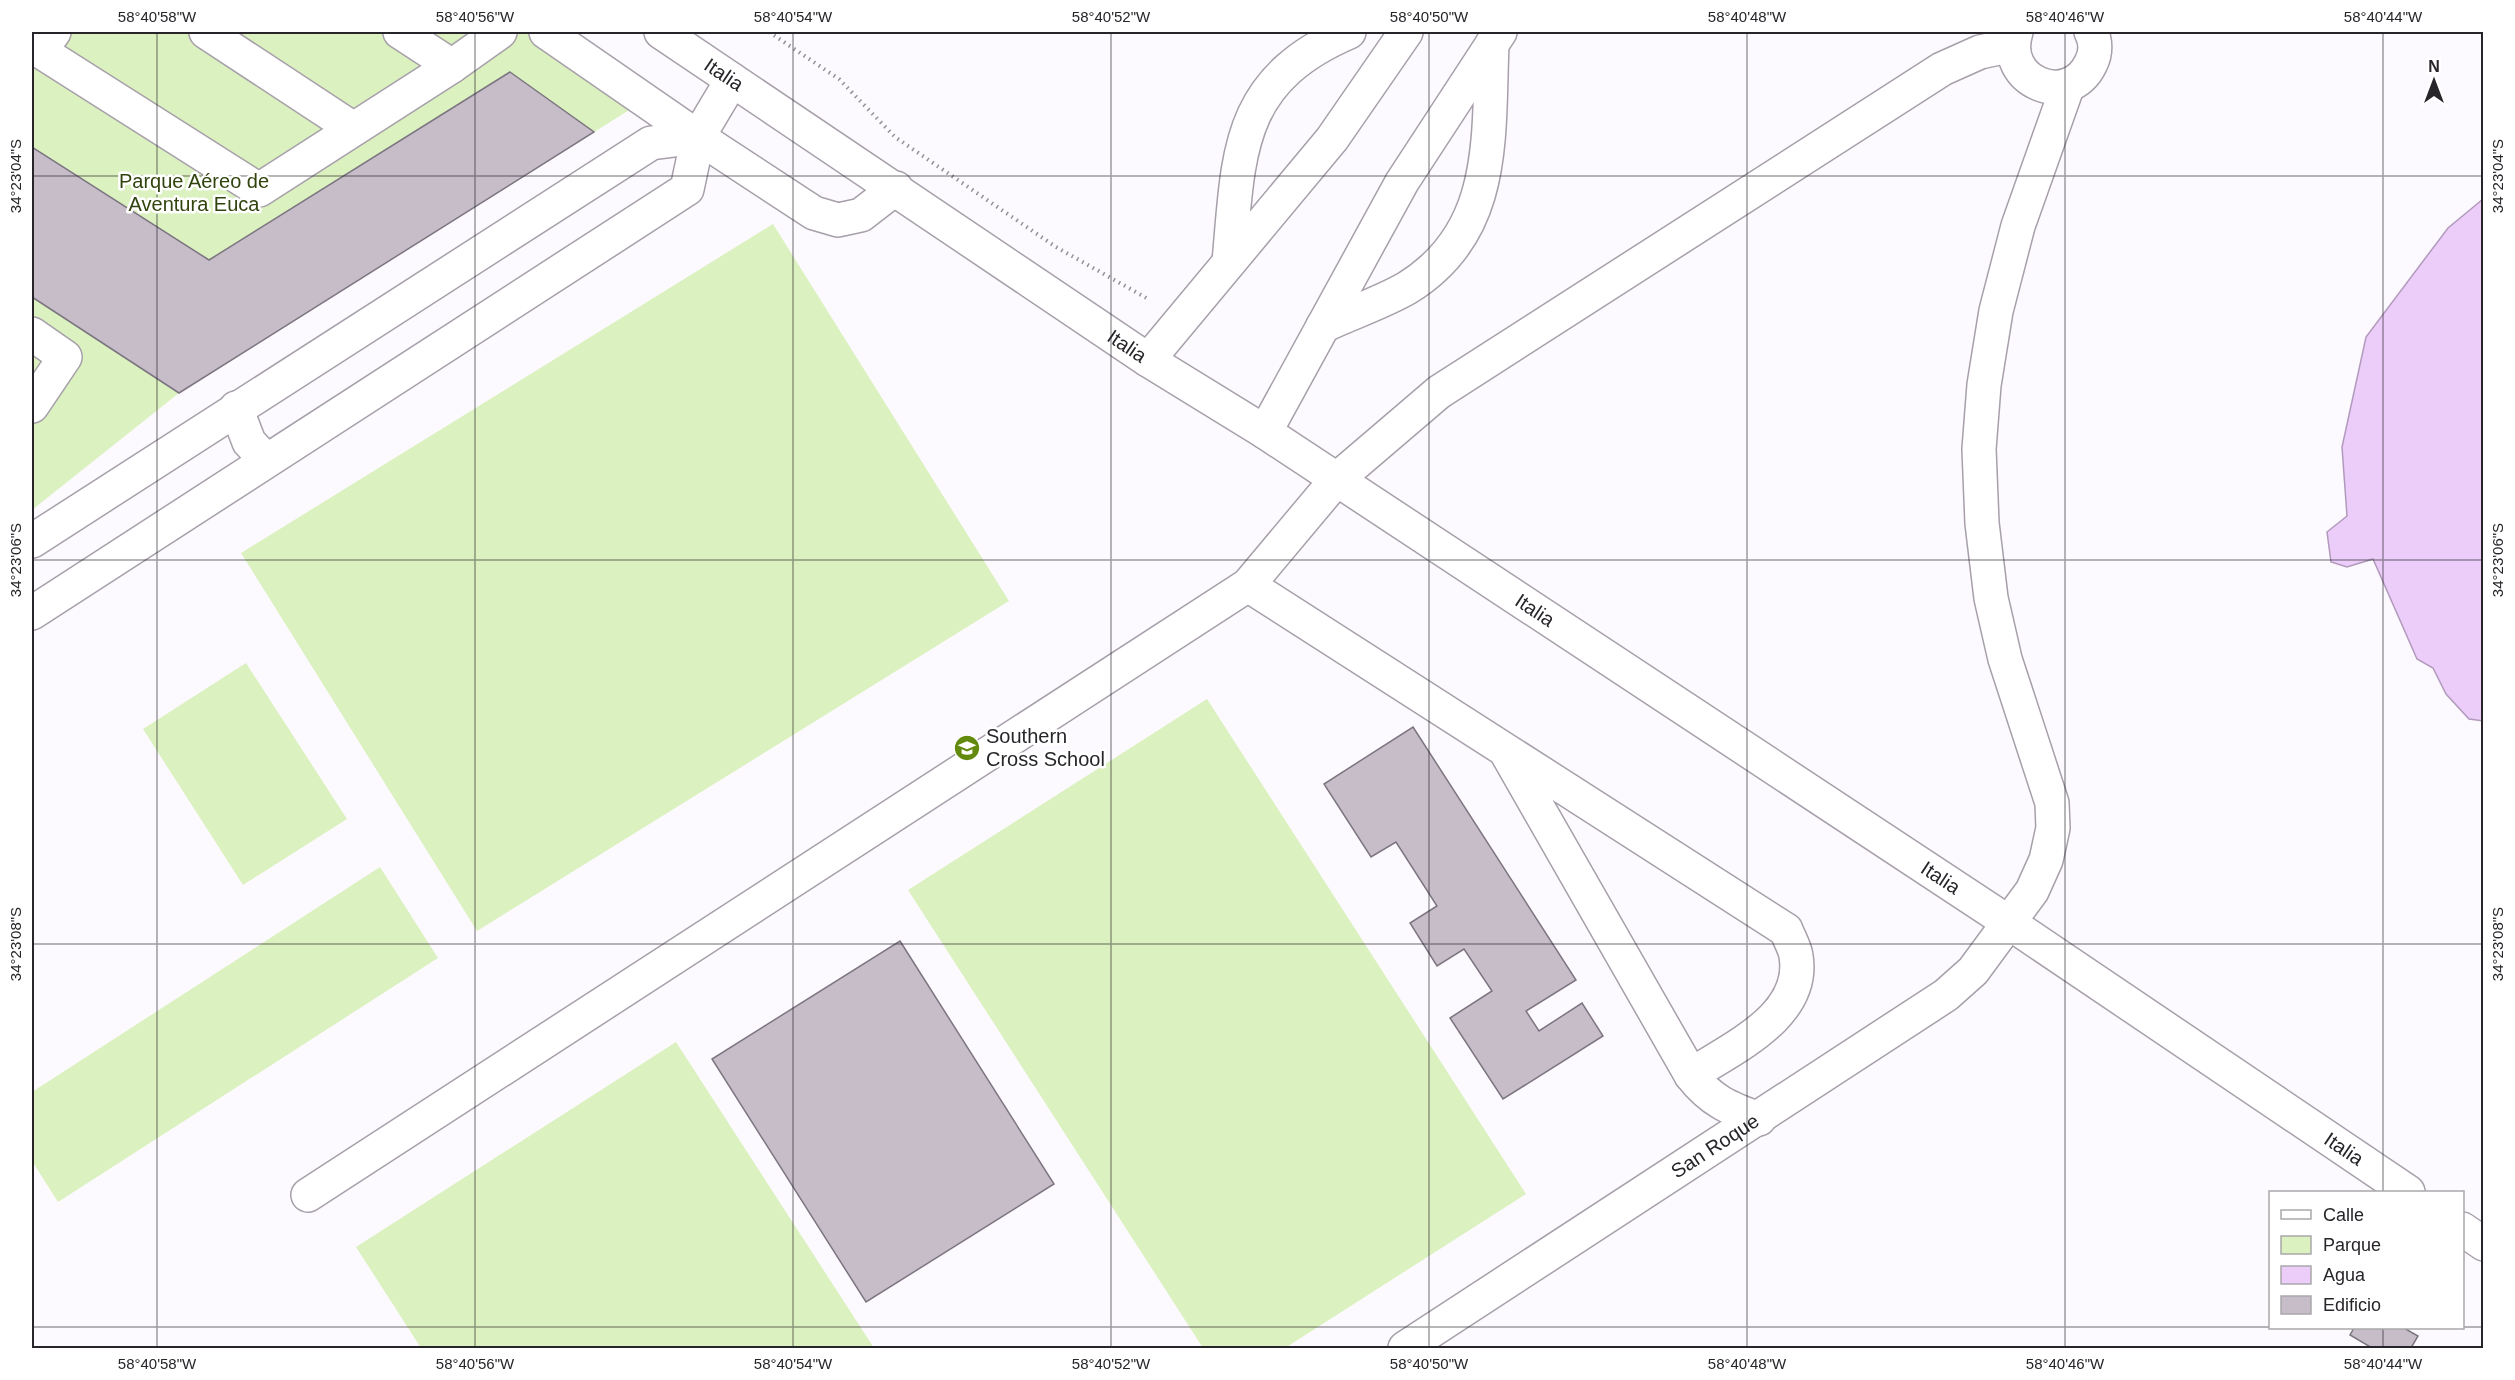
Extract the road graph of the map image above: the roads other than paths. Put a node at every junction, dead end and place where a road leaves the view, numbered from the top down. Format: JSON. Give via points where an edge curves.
{"nodes":[{"id":1,"x":54,"y":32,"type":"edge"},
{"id":2,"x":206,"y":32,"type":"edge"},
{"id":3,"x":400,"y":32,"type":"edge"},
{"id":4,"x":500,"y":32,"type":"edge"},
{"id":5,"x":546,"y":32,"type":"edge"},
{"id":6,"x":661,"y":32,"type":"edge"},
{"id":7,"x":1349,"y":32,"type":"edge"},
{"id":8,"x":1406,"y":32,"type":"edge"},
{"id":9,"x":1496,"y":37,"type":"edge"},
{"id":10,"x":2098,"y":37,"type":"edge"},
{"id":11,"x":2015,"y":38,"type":"edge"},
{"id":12,"x":452,"y":66,"type":"junction"},
{"id":13,"x":732,"y":80,"type":"junction"},
{"id":14,"x":2068,"y":85,"type":"junction"},
{"id":15,"x":352,"y":128,"type":"junction"},
{"id":16,"x":698,"y":137,"type":"junction"},
{"id":17,"x":896,"y":188,"type":"junction"},
{"id":18,"x":1229,"y":262,"type":"junction"},
{"id":19,"x":1323,"y":326,"type":"junction"},
{"id":20,"x":32,"y":334,"type":"edge"},
{"id":21,"x":1148,"y":360,"type":"junction"},
{"id":22,"x":32,"y":406,"type":"edge"},
{"id":23,"x":236,"y":408,"type":"junction"},
{"id":24,"x":1265,"y":432,"type":"junction"},
{"id":25,"x":266,"y":460,"type":"junction"},
{"id":26,"x":1336,"y":480,"type":"junction"},
{"id":27,"x":32,"y":541,"type":"edge"},
{"id":28,"x":1248,"y":585,"type":"junction"},
{"id":29,"x":32,"y":613,"type":"edge"},
{"id":30,"x":1505,"y":750,"type":"junction"},
{"id":31,"x":2008,"y":922,"type":"junction"},
{"id":32,"x":1691,"y":1075,"type":"junction"},
{"id":33,"x":1759,"y":1119,"type":"junction"},
{"id":34,"x":2407,"y":1191,"type":"edge"},
{"id":35,"x":308,"y":1195,"type":"dead end"},
{"id":36,"x":2464,"y":1230,"type":"edge"},
{"id":37,"x":2484,"y":1244,"type":"edge"},
{"id":38,"x":1405,"y":1348,"type":"edge"}],
"edges":[{"from":1,"to":15,"type":"street","via":[[40,51],[259,190]]},
{"from":2,"to":15,"type":"street"},
{"from":3,"to":12,"type":"street"},
{"from":4,"to":12,"type":"street"},
{"from":5,"to":16,"type":"street"},
{"from":6,"to":13,"type":"street","name":"Italia"},
{"from":7,"to":18,"type":"street","via":[[1309,51],[1283,72],[1264,95],[1242,141]]},
{"from":8,"to":18,"type":"street","via":[[1332,139]]},
{"from":9,"to":19,"type":"street","via":[[1402,182]]},
{"from":9,"to":19,"type":"street","via":[[1488,160],[1481,193],[1469,220],[1439,262],[1407,288]]},
{"from":10,"to":14,"type":"street","via":[[2087,71]]},
{"from":11,"to":14,"type":"street","via":[[2015,59],[2030,79],[2042,86]]},
{"from":11,"to":26,"type":"street","via":[[1942,69],[1439,392]]},
{"from":12,"to":15,"type":"street"},
{"from":13,"to":16,"type":"street"},
{"from":13,"to":17,"type":"street","name":"Italia"},
{"from":14,"to":31,"type":"street","name":"San Roque","via":[[2018,226],[1996,311],[1979,449],[1991,598],[2005,659],[2052,803],[2053,828],[2046,860],[2032,891]]},
{"from":16,"to":17,"type":"street","via":[[814,213],[838,220],[861,215]]},
{"from":16,"to":23,"type":"street","via":[[651,143]]},
{"from":16,"to":25,"type":"street","via":[[687,189]]},
{"from":17,"to":21,"type":"street","name":"Italia"},
{"from":18,"to":21,"type":"street"},
{"from":19,"to":24,"type":"street"},
{"from":20,"to":22,"type":"street","via":[[65,357]]},
{"from":21,"to":24,"type":"street","name":"Italia"},
{"from":23,"to":25,"type":"street","via":[[249,442]]},
{"from":23,"to":27,"type":"street"},
{"from":24,"to":26,"type":"street","name":"Italia"},
{"from":25,"to":29,"type":"street"},
{"from":26,"to":28,"type":"street"},
{"from":26,"to":31,"type":"street","name":"Italia"},
{"from":28,"to":30,"type":"street"},
{"from":28,"to":35,"type":"street"},
{"from":30,"to":32,"type":"street"},
{"from":30,"to":32,"type":"street","via":[[1786,930],[1796,956],[1796,977],[1789,1000],[1773,1020]]},
{"from":31,"to":33,"type":"street","name":"San Roque","via":[[1973,971],[1946,995]]},
{"from":31,"to":34,"type":"street","name":"Italia"},
{"from":32,"to":33,"type":"street","via":[[1704,1092],[1726,1107]]},
{"from":33,"to":38,"type":"street","name":"San Roque"},
{"from":36,"to":37,"type":"street"}]}
